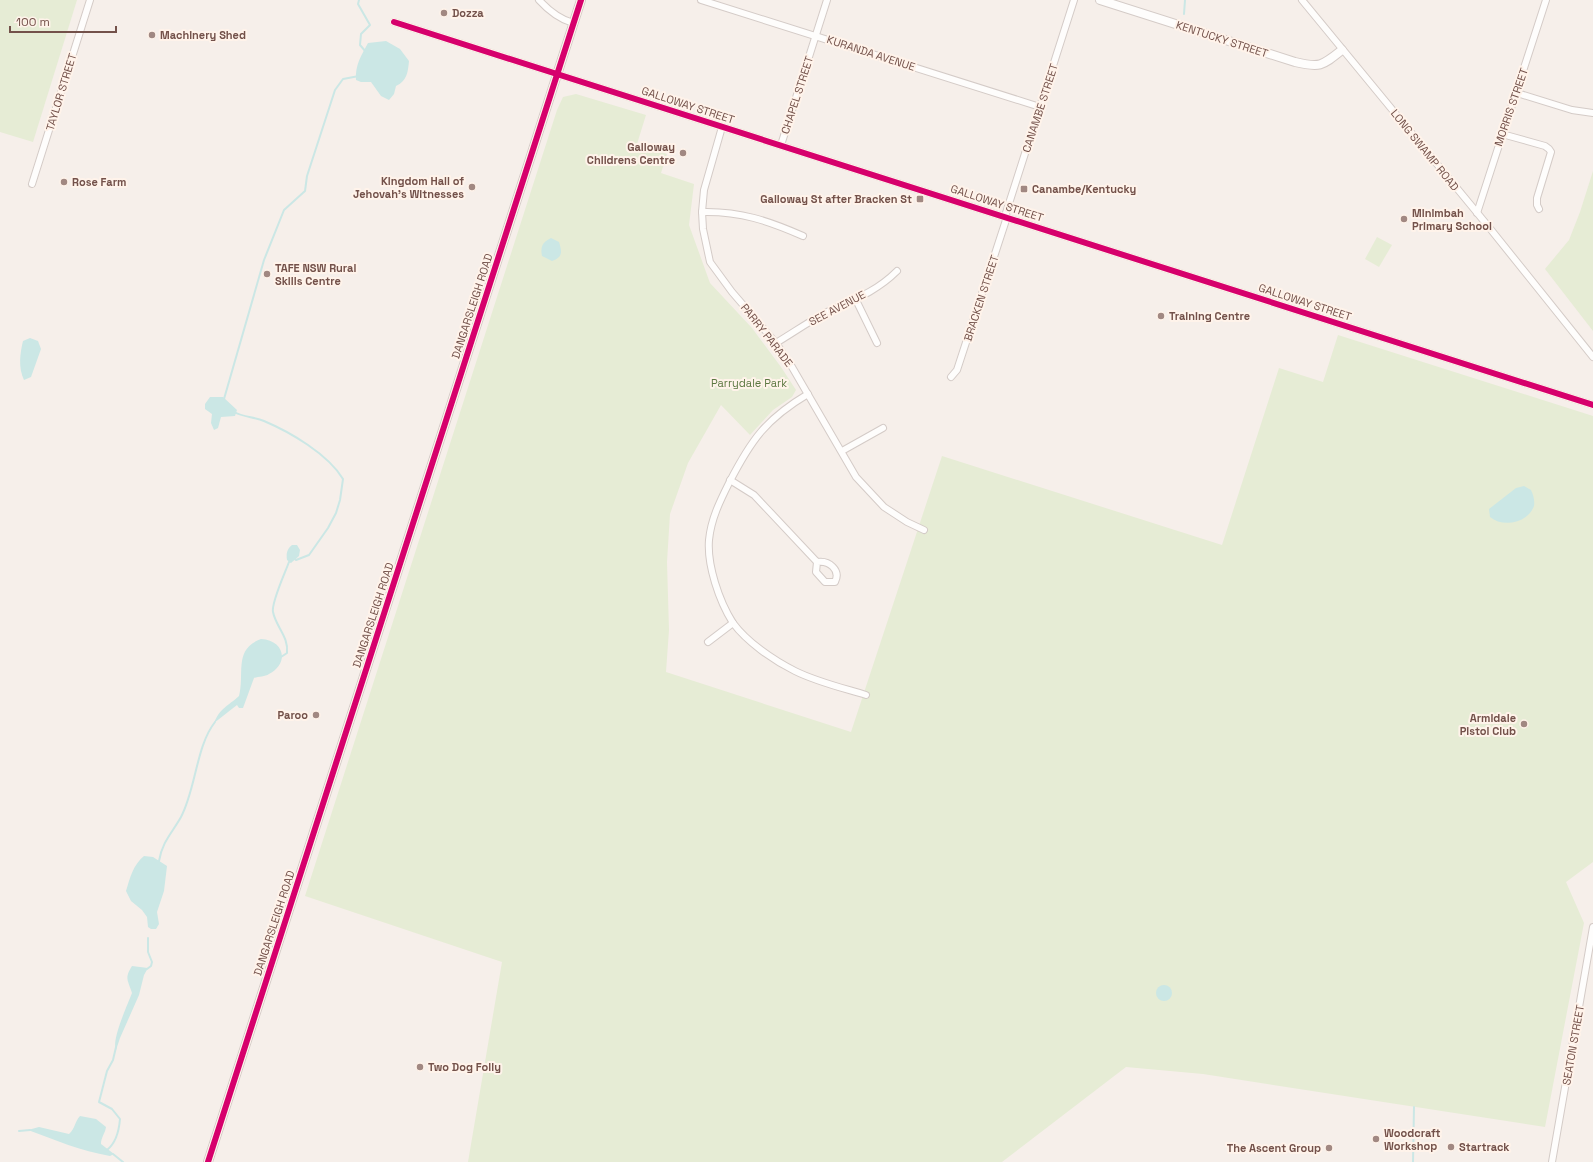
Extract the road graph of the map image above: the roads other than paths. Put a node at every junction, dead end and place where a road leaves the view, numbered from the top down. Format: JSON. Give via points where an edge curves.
{"nodes":[{"id":1,"x":90,"y":0,"type":"edge"},
{"id":2,"x":539,"y":0,"type":"edge"},
{"id":3,"x":581,"y":0,"type":"edge"},
{"id":4,"x":701,"y":0,"type":"edge"},
{"id":5,"x":827,"y":0,"type":"edge"},
{"id":6,"x":1074,"y":0,"type":"edge"},
{"id":7,"x":1100,"y":0,"type":"edge"},
{"id":8,"x":1302,"y":0,"type":"edge"},
{"id":9,"x":1546,"y":0,"type":"edge"},
{"id":10,"x":394,"y":22,"type":"dead end"},
{"id":11,"x":573,"y":23,"type":"junction"},
{"id":12,"x":816,"y":36,"type":"junction"},
{"id":13,"x":1342,"y":50,"type":"junction"},
{"id":14,"x":557,"y":73,"type":"junction"},
{"id":15,"x":1517,"y":93,"type":"junction"},
{"id":16,"x":1040,"y":107,"type":"junction"},
{"id":17,"x":1593,"y":113,"type":"edge"},
{"id":18,"x":722,"y":126,"type":"junction"},
{"id":19,"x":1502,"y":134,"type":"junction"},
{"id":20,"x":781,"y":145,"type":"junction"},
{"id":21,"x":32,"y":184,"type":"dead end"},
{"id":22,"x":1539,"y":209,"type":"dead end"},
{"id":23,"x":702,"y":212,"type":"junction"},
{"id":24,"x":1477,"y":213,"type":"junction"},
{"id":25,"x":1006,"y":216,"type":"junction"},
{"id":26,"x":803,"y":236,"type":"dead end"},
{"id":27,"x":897,"y":271,"type":"dead end"},
{"id":28,"x":856,"y":300,"type":"junction"},
{"id":29,"x":776,"y":343,"type":"junction"},
{"id":30,"x":877,"y":343,"type":"dead end"},
{"id":31,"x":1593,"y":357,"type":"edge"},
{"id":32,"x":951,"y":377,"type":"dead end"},
{"id":33,"x":808,"y":394,"type":"junction"},
{"id":34,"x":1593,"y":405,"type":"edge"},
{"id":35,"x":883,"y":428,"type":"dead end"},
{"id":36,"x":842,"y":451,"type":"junction"},
{"id":37,"x":730,"y":480,"type":"junction"},
{"id":38,"x":924,"y":530,"type":"dead end"},
{"id":39,"x":817,"y":562,"type":"dead end"},
{"id":40,"x":733,"y":623,"type":"junction"},
{"id":41,"x":708,"y":642,"type":"dead end"},
{"id":42,"x":866,"y":695,"type":"dead end"},
{"id":43,"x":1593,"y":927,"type":"edge"},
{"id":44,"x":208,"y":1162,"type":"edge"},
{"id":45,"x":1552,"y":1162,"type":"edge"}],
"edges":[{"from":1,"to":21,"type":"street","name":"TAYLOR STREET"},
{"from":2,"to":11,"type":"street","via":[[561,19]]},
{"from":3,"to":11,"type":"street","name":"DANGARSLEIGH ROAD"},
{"from":4,"to":12,"type":"street","name":"KURANDA AVENUE"},
{"from":5,"to":12,"type":"street","name":"CHAPEL STREET"},
{"from":6,"to":16,"type":"street","name":"CANAMBE STREET"},
{"from":7,"to":13,"type":"street","name":"KENTUCKY STREET","via":[[1309,65],[1322,65]]},
{"from":8,"to":13,"type":"street","name":"LONG SWAMP ROAD"},
{"from":9,"to":15,"type":"street","name":"MORRIS STREET"},
{"from":10,"to":14,"type":"street","name":"GALLOWAY STREET"},
{"from":11,"to":14,"type":"street","name":"DANGARSLEIGH ROAD"},
{"from":12,"to":16,"type":"street","name":"KURANDA AVENUE"},
{"from":12,"to":20,"type":"street","name":"CHAPEL STREET"},
{"from":13,"to":24,"type":"street","name":"LONG SWAMP ROAD"},
{"from":14,"to":18,"type":"street","name":"GALLOWAY STREET"},
{"from":14,"to":44,"type":"street","name":"DANGARSLEIGH ROAD"},
{"from":15,"to":17,"type":"street","via":[[1572,110]]},
{"from":15,"to":19,"type":"street","name":"MORRIS STREET"},
{"from":16,"to":25,"type":"street","name":"CANAMBE STREET"},
{"from":18,"to":20,"type":"street","name":"GALLOWAY STREET"},
{"from":18,"to":23,"type":"street","name":"PARRY PARADE","via":[[704,190]]},
{"from":19,"to":22,"type":"street","via":[[1545,146],[1551,152],[1537,198]]},
{"from":19,"to":24,"type":"street","name":"MORRIS STREET"},
{"from":20,"to":25,"type":"street","name":"GALLOWAY STREET"},
{"from":23,"to":26,"type":"street","via":[[752,216]]},
{"from":23,"to":29,"type":"street","name":"PARRY PARADE","via":[[710,262]]},
{"from":24,"to":31,"type":"street","name":"LONG SWAMP ROAD"},
{"from":25,"to":32,"type":"street","name":"BRACKEN STREET","via":[[958,370]]},
{"from":25,"to":34,"type":"street","name":"GALLOWAY STREET"},
{"from":27,"to":28,"type":"street","name":"SEE AVENUE","via":[[885,283]]},
{"from":28,"to":29,"type":"street","name":"SEE AVENUE","via":[[823,314]]},
{"from":28,"to":30,"type":"street"},
{"from":29,"to":33,"type":"street","name":"PARRY PARADE"},
{"from":33,"to":36,"type":"street","name":"PARRY PARADE"},
{"from":33,"to":37,"type":"street","via":[[775,417],[757,435]]},
{"from":35,"to":36,"type":"street"},
{"from":36,"to":38,"type":"street","name":"PARRY PARADE","via":[[856,477],[884,507]]},
{"from":37,"to":39,"type":"street","via":[[754,495]]},
{"from":37,"to":40,"type":"street","via":[[712,525],[709,555],[718,590]]},
{"from":40,"to":41,"type":"street"},
{"from":40,"to":42,"type":"street","via":[[756,646],[795,671]]},
{"from":43,"to":45,"type":"street","name":"SEATON STREET"}]}
